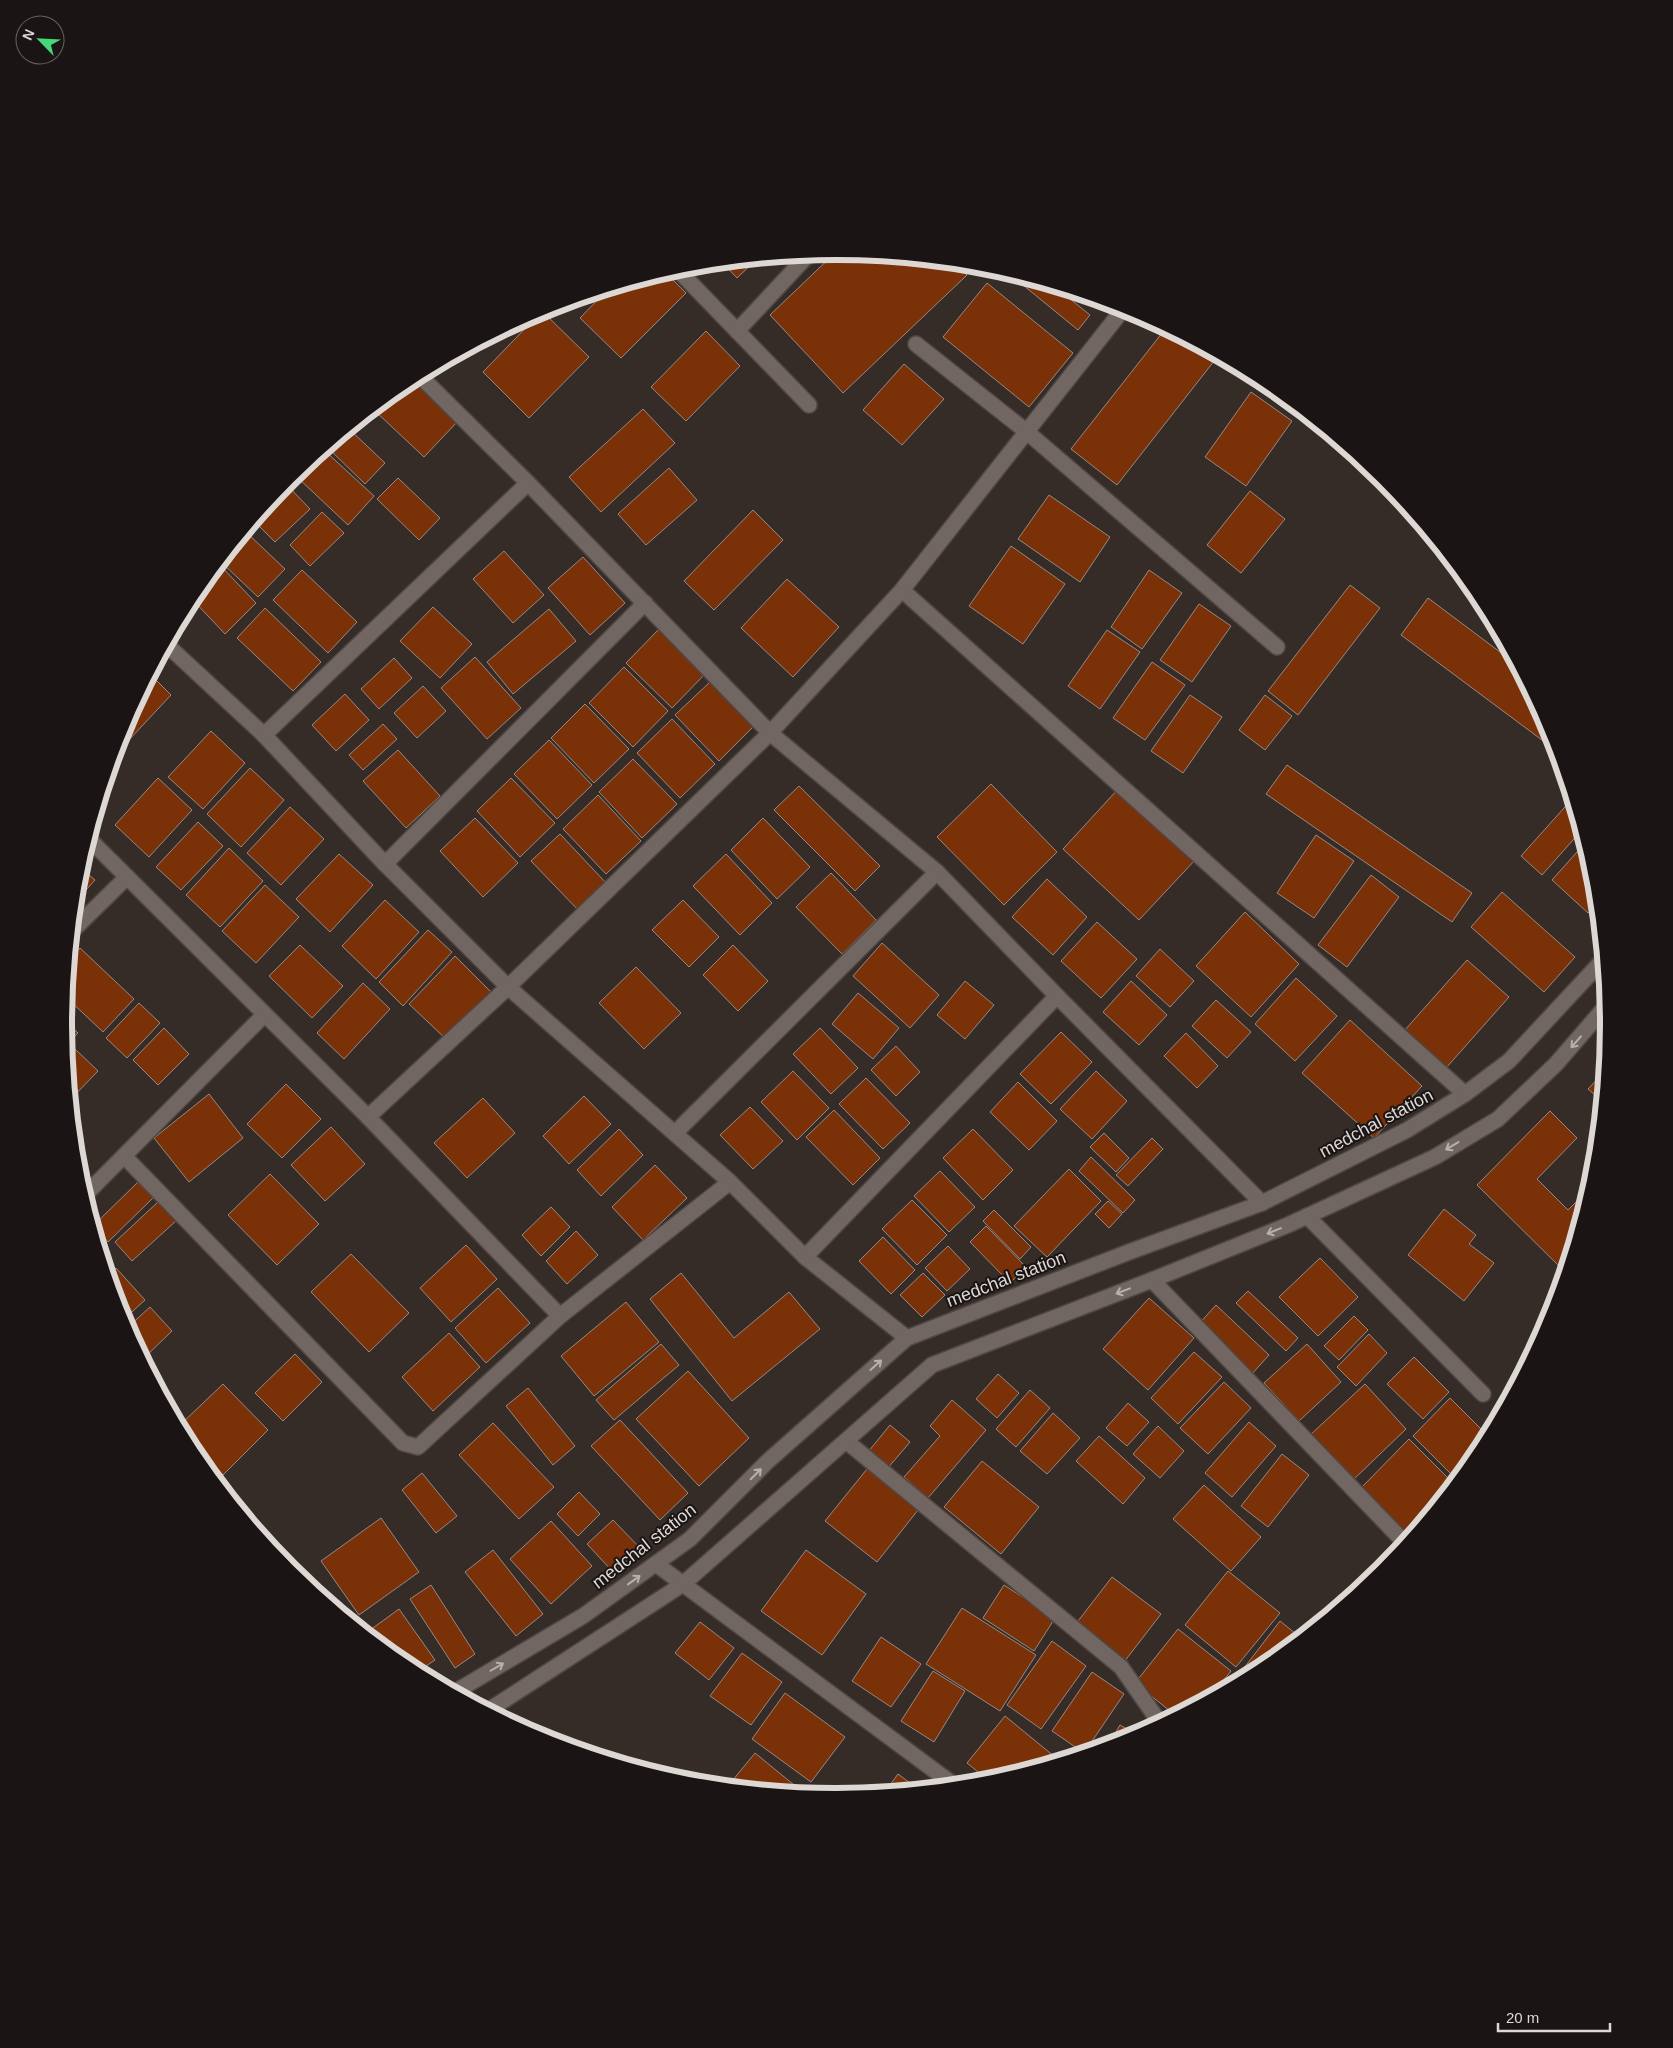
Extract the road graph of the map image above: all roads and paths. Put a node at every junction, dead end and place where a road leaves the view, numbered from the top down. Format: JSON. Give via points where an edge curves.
{"nodes":[{"id":1,"x":802,"y":261,"type":"edge"},
{"id":2,"x":684,"y":276,"type":"edge"},
{"id":3,"x":1119,"y":314,"type":"edge"},
{"id":4,"x":737,"y":331,"type":"junction"},
{"id":5,"x":916,"y":344,"type":"dead end"},
{"id":6,"x":425,"y":381,"type":"edge"},
{"id":7,"x":809,"y":406,"type":"dead end"},
{"id":8,"x":1027,"y":432,"type":"junction"},
{"id":9,"x":528,"y":483,"type":"junction"},
{"id":10,"x":902,"y":590,"type":"junction"},
{"id":11,"x":645,"y":604,"type":"junction"},
{"id":12,"x":1277,"y":647,"type":"dead end"},
{"id":13,"x":171,"y":649,"type":"edge"},
{"id":14,"x":770,"y":733,"type":"junction"},
{"id":15,"x":264,"y":735,"type":"junction"},
{"id":16,"x":94,"y":844,"type":"edge"},
{"id":17,"x":385,"y":864,"type":"junction"},
{"id":18,"x":936,"y":872,"type":"junction"},
{"id":19,"x":127,"y":877,"type":"junction"},
{"id":20,"x":79,"y":924,"type":"edge"},
{"id":21,"x":1598,"y":965,"type":"edge"},
{"id":22,"x":508,"y":988,"type":"junction"},
{"id":23,"x":1057,"y":996,"type":"junction"},
{"id":24,"x":1600,"y":1013,"type":"edge"},
{"id":25,"x":264,"y":1015,"type":"junction"},
{"id":26,"x":1465,"y":1094,"type":"junction"},
{"id":27,"x":368,"y":1117,"type":"junction"},
{"id":28,"x":675,"y":1133,"type":"junction"},
{"id":29,"x":124,"y":1156,"type":"junction"},
{"id":30,"x":730,"y":1182,"type":"junction"},
{"id":31,"x":91,"y":1189,"type":"edge"},
{"id":32,"x":1262,"y":1203,"type":"junction"},
{"id":33,"x":1307,"y":1216,"type":"junction"},
{"id":34,"x":806,"y":1257,"type":"junction"},
{"id":35,"x":1152,"y":1280,"type":"junction"},
{"id":36,"x":560,"y":1316,"type":"junction"},
{"id":37,"x":907,"y":1338,"type":"junction"},
{"id":38,"x":1482,"y":1394,"type":"dead end"},
{"id":39,"x":846,"y":1441,"type":"junction"},
{"id":40,"x":1401,"y":1538,"type":"edge"},
{"id":41,"x":656,"y":1564,"type":"junction"},
{"id":42,"x":683,"y":1584,"type":"junction"},
{"id":43,"x":460,"y":1689,"type":"edge"},
{"id":44,"x":494,"y":1706,"type":"edge"},
{"id":45,"x":1156,"y":1717,"type":"edge"},
{"id":46,"x":946,"y":1779,"type":"edge"}],
"edges":[{"from":1,"to":4,"type":"street"},
{"from":2,"to":4,"type":"street"},
{"from":3,"to":8,"type":"street"},
{"from":4,"to":7,"type":"street"},
{"from":5,"to":8,"type":"street"},
{"from":6,"to":9,"type":"street"},
{"from":8,"to":10,"type":"street"},
{"from":8,"to":12,"type":"street"},
{"from":9,"to":11,"type":"street"},
{"from":9,"to":15,"type":"street"},
{"from":10,"to":14,"type":"street"},
{"from":10,"to":26,"type":"street"},
{"from":11,"to":14,"type":"street"},
{"from":11,"to":17,"type":"street"},
{"from":13,"to":15,"type":"street"},
{"from":14,"to":18,"type":"street"},
{"from":14,"to":22,"type":"street"},
{"from":15,"to":17,"type":"street"},
{"from":16,"to":19,"type":"street"},
{"from":17,"to":22,"type":"street"},
{"from":18,"to":23,"type":"street"},
{"from":18,"to":28,"type":"street"},
{"from":19,"to":20,"type":"street"},
{"from":19,"to":25,"type":"street"},
{"from":21,"to":26,"type":"street","name":"medchal station","via":[[1509,1061]]},
{"from":22,"to":27,"type":"street"},
{"from":22,"to":28,"type":"street"},
{"from":23,"to":32,"type":"street"},
{"from":23,"to":34,"type":"street"},
{"from":24,"to":33,"type":"street","one_way":true,"via":[[1556,1064],[1498,1119],[1435,1157]]},
{"from":25,"to":27,"type":"street"},
{"from":25,"to":29,"type":"street"},
{"from":26,"to":32,"type":"street","name":"medchal station","via":[[1407,1130]]},
{"from":27,"to":36,"type":"street"},
{"from":28,"to":30,"type":"street"},
{"from":29,"to":31,"type":"street"},
{"from":29,"to":36,"type":"street","via":[[403,1443],[418,1447]]},
{"from":30,"to":34,"type":"street"},
{"from":30,"to":36,"type":"street"},
{"from":32,"to":37,"type":"street","name":"medchal station"},
{"from":33,"to":35,"type":"street","one_way":true},
{"from":33,"to":38,"type":"street"},
{"from":34,"to":37,"type":"street"},
{"from":35,"to":39,"type":"street","one_way":true,"via":[[932,1365]]},
{"from":35,"to":40,"type":"street"},
{"from":41,"to":37,"type":"street","name":"medchal station","one_way":true,"via":[[690,1539],[768,1461]]},
{"from":39,"to":42,"type":"street"},
{"from":39,"to":45,"type":"street","via":[[1121,1667]]},
{"from":41,"to":42,"type":"street"},
{"from":43,"to":41,"type":"street","name":"medchal station","one_way":true,"via":[[583,1616]]},
{"from":42,"to":44,"type":"street"},
{"from":42,"to":46,"type":"street"}]}
